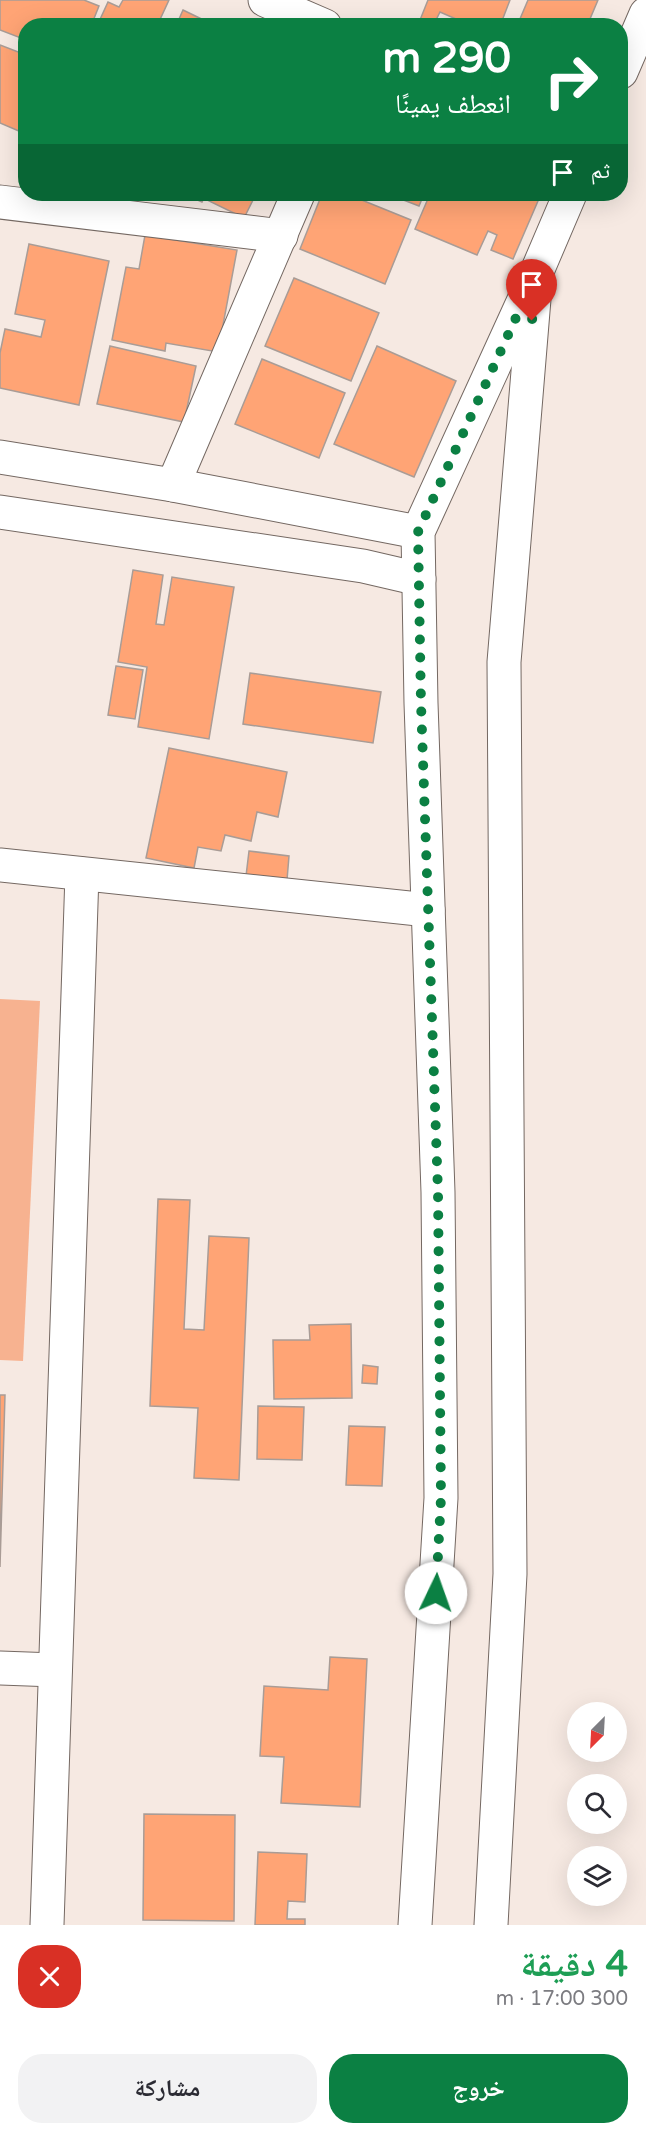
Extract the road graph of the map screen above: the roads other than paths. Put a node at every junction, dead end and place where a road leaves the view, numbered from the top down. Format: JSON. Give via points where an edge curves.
{"nodes":[{"id":1,"x":265,"y":0,"type":"edge"},
{"id":2,"x":646,"y":14,"type":"edge"},
{"id":3,"x":307,"y":18,"type":"edge"},
{"id":4,"x":628,"y":56,"type":"edge"},
{"id":5,"x":295,"y":201,"type":"edge"},
{"id":6,"x":567,"y":201,"type":"edge"},
{"id":7,"x":0,"y":202,"type":"edge"},
{"id":8,"x":280,"y":236,"type":"junction"},
{"id":9,"x":535,"y":276,"type":"junction"},
{"id":10,"x":0,"y":457,"type":"edge"},
{"id":11,"x":173,"y":485,"type":"junction"},
{"id":12,"x":0,"y":512,"type":"edge"},
{"id":13,"x":418,"y":532,"type":"junction"},
{"id":14,"x":419,"y":579,"type":"junction"},
{"id":15,"x":0,"y":865,"type":"edge"},
{"id":16,"x":82,"y":874,"type":"junction"},
{"id":17,"x":428,"y":910,"type":"junction"},
{"id":18,"x":0,"y":1668,"type":"edge"},
{"id":19,"x":55,"y":1670,"type":"junction"},
{"id":20,"x":47,"y":1925,"type":"edge"},
{"id":21,"x":416,"y":1925,"type":"edge"},
{"id":22,"x":491,"y":1925,"type":"edge"}],
"edges":[{"from":1,"to":3,"type":"street"},
{"from":2,"to":4,"type":"street"},
{"from":5,"to":8,"type":"street"},
{"from":6,"to":9,"type":"street"},
{"from":7,"to":8,"type":"street"},
{"from":8,"to":11,"type":"street"},
{"from":9,"to":13,"type":"street"},
{"from":9,"to":22,"type":"street","via":[[504,662],[510,1574]]},
{"from":10,"to":11,"type":"street"},
{"from":11,"to":13,"type":"street"},
{"from":12,"to":14,"type":"street","via":[[363,566]]},
{"from":13,"to":14,"type":"street"},
{"from":14,"to":17,"type":"street"},
{"from":15,"to":16,"type":"street"},
{"from":16,"to":17,"type":"street"},
{"from":16,"to":19,"type":"street"},
{"from":17,"to":21,"type":"street","via":[[438,1192],[441,1498]]},
{"from":18,"to":19,"type":"street"},
{"from":19,"to":20,"type":"street"}]}
